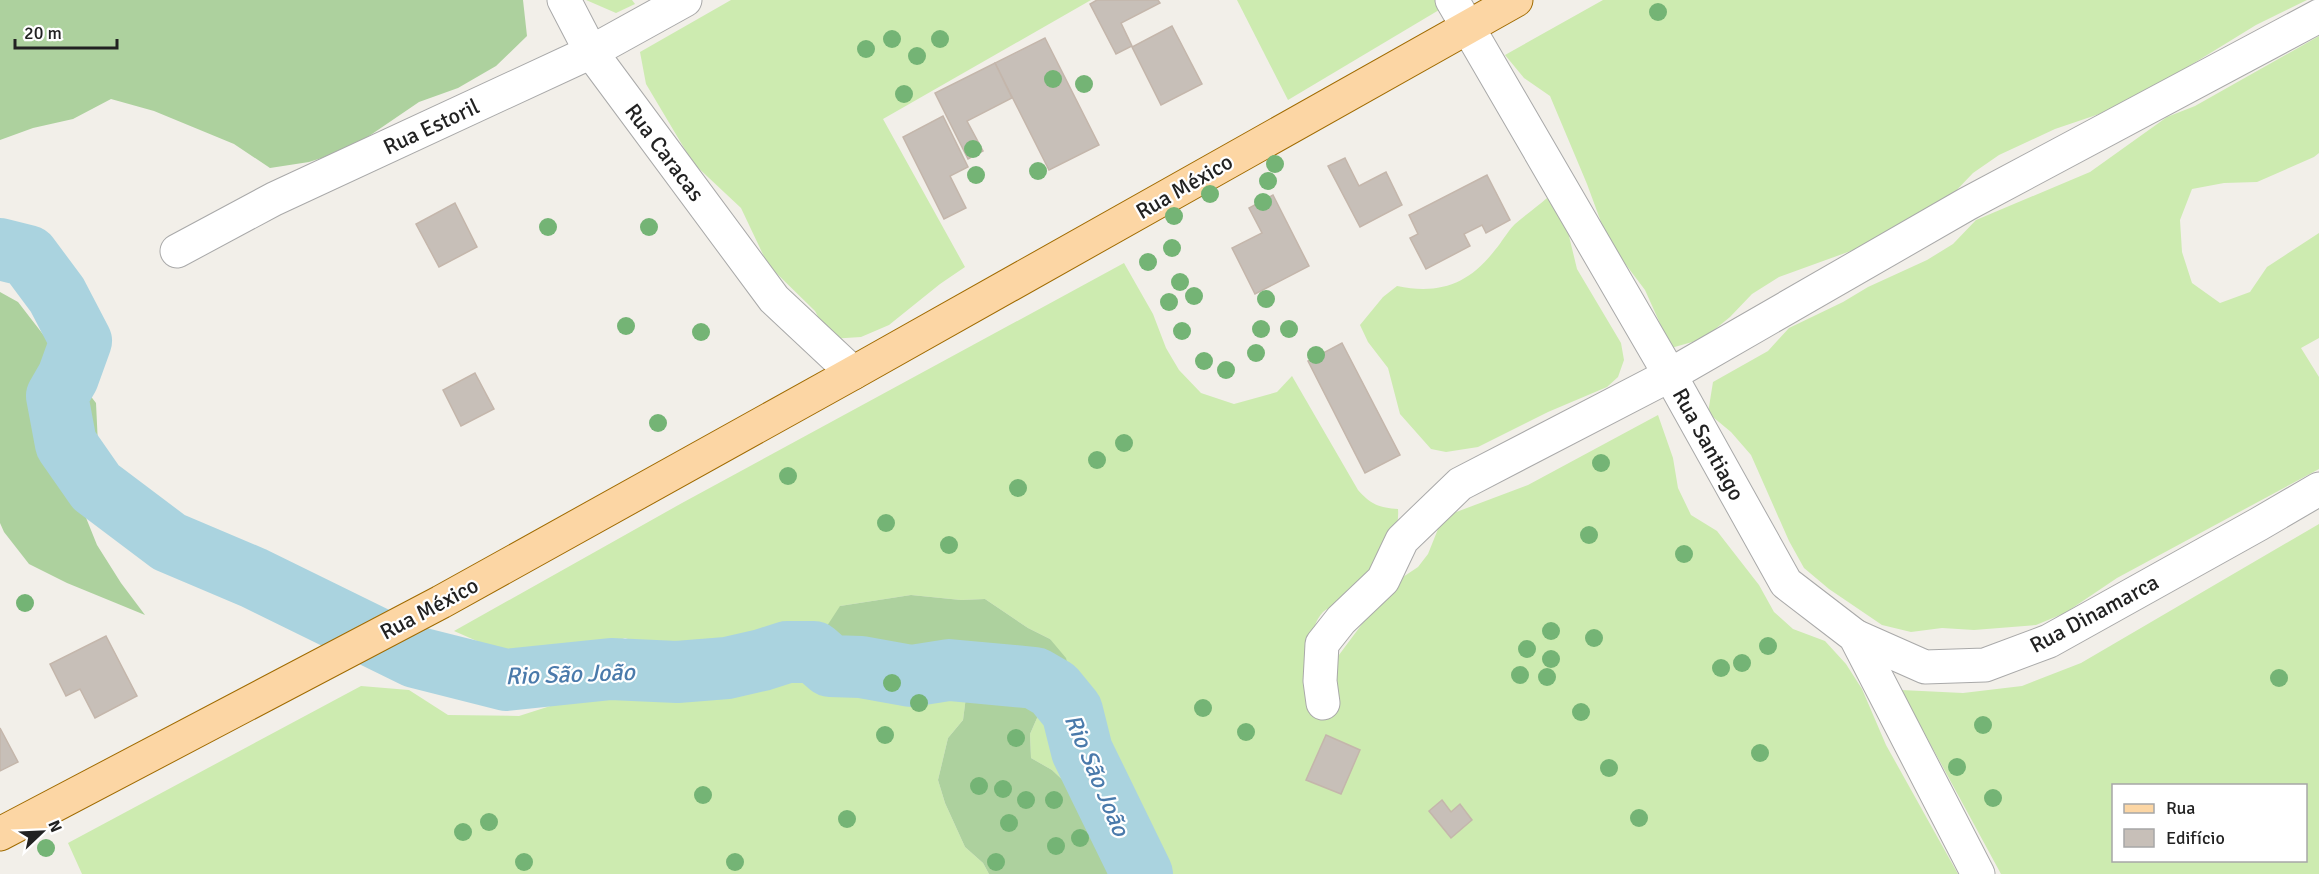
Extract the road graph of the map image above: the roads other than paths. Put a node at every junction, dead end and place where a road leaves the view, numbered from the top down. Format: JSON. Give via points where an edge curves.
{"nodes":[{"id":1,"x":564,"y":0,"type":"edge"},
{"id":2,"x":685,"y":0,"type":"edge"},
{"id":3,"x":1516,"y":0,"type":"edge"},
{"id":4,"x":1459,"y":13,"type":"edge"},
{"id":5,"x":2319,"y":16,"type":"edge"},
{"id":6,"x":591,"y":52,"type":"junction"},
{"id":7,"x":177,"y":251,"type":"dead end"},
{"id":8,"x":853,"y":373,"type":"junction"},
{"id":9,"x":1670,"y":375,"type":"junction"},
{"id":10,"x":2319,"y":489,"type":"edge"},
{"id":11,"x":1855,"y":636,"type":"junction"},
{"id":12,"x":1323,"y":703,"type":"dead end"},
{"id":13,"x":0,"y":834,"type":"edge"},
{"id":14,"x":1978,"y":874,"type":"edge"}],
"edges":[{"from":1,"to":6,"type":"street","name":"Rua Caracas"},
{"from":2,"to":6,"type":"street","name":"Rua Estoril"},
{"from":3,"to":4,"type":"main road","name":"Rua México"},
{"from":4,"to":8,"type":"main road","name":"Rua México"},
{"from":4,"to":9,"type":"street","name":"Rua Santiago"},
{"from":5,"to":9,"type":"street","via":[[1967,204]]},
{"from":6,"to":7,"type":"street","name":"Rua Estoril","via":[[274,200]]},
{"from":6,"to":8,"type":"street","name":"Rua Caracas","via":[[774,299]]},
{"from":8,"to":13,"type":"main road","name":"Rua México","via":[[441,602]]},
{"from":9,"to":11,"type":"street","name":"Rua Santiago","via":[[1786,583]]},
{"from":9,"to":12,"type":"street","via":[[1460,484],[1402,540],[1383,580],[1322,644]]},
{"from":10,"to":11,"type":"street","name":"Rua Dinamarca","via":[[2049,641],[1985,665],[1925,667]]},
{"from":11,"to":14,"type":"street","name":"Rua Santiago"}]}
